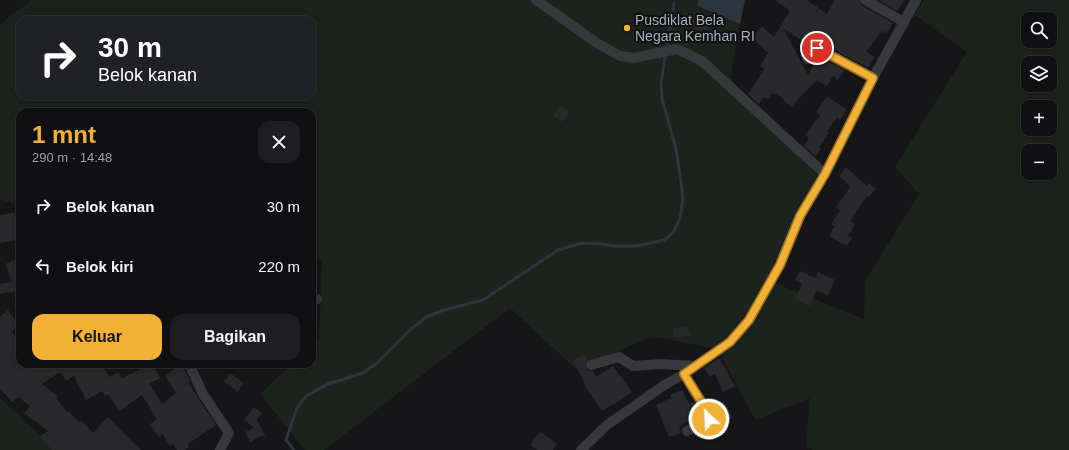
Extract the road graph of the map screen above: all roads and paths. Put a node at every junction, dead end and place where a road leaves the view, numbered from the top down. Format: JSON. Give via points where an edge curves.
{"nodes":[{"id":1,"x":536,"y":0,"type":"edge"},
{"id":2,"x":865,"y":0,"type":"edge"},
{"id":3,"x":916,"y":0,"type":"edge"},
{"id":4,"x":904,"y":22,"type":"junction"},
{"id":5,"x":807,"y":60,"type":"dead end"},
{"id":6,"x":873,"y":78,"type":"junction"},
{"id":7,"x":825,"y":174,"type":"junction"},
{"id":8,"x":591,"y":365,"type":"dead end"},
{"id":9,"x":695,"y":366,"type":"junction"},
{"id":10,"x":191,"y":368,"type":"edge"},
{"id":11,"x":684,"y":374,"type":"junction"},
{"id":12,"x":687,"y":431,"type":"dead end"},
{"id":13,"x":220,"y":450,"type":"edge"},
{"id":14,"x":581,"y":450,"type":"edge"}],
"edges":[{"from":1,"to":7,"type":"street","via":[[620,56],[634,58],[677,49],[702,61]]},
{"from":2,"to":4,"type":"street"},
{"from":3,"to":4,"type":"street"},
{"from":4,"to":6,"type":"street"},
{"from":5,"to":6,"type":"street","via":[[817,48]]},
{"from":6,"to":7,"type":"street"},
{"from":7,"to":9,"type":"street","via":[[800,216],[780,265],[749,320],[730,342]]},
{"from":8,"to":9,"type":"street","via":[[619,357],[633,366]]},
{"from":9,"to":11,"type":"street"},
{"from":10,"to":13,"type":"street","via":[[203,394],[229,432]]},
{"from":11,"to":12,"type":"street","via":[[709,414],[707,422]]},
{"from":11,"to":14,"type":"street","via":[[607,425]]}]}
